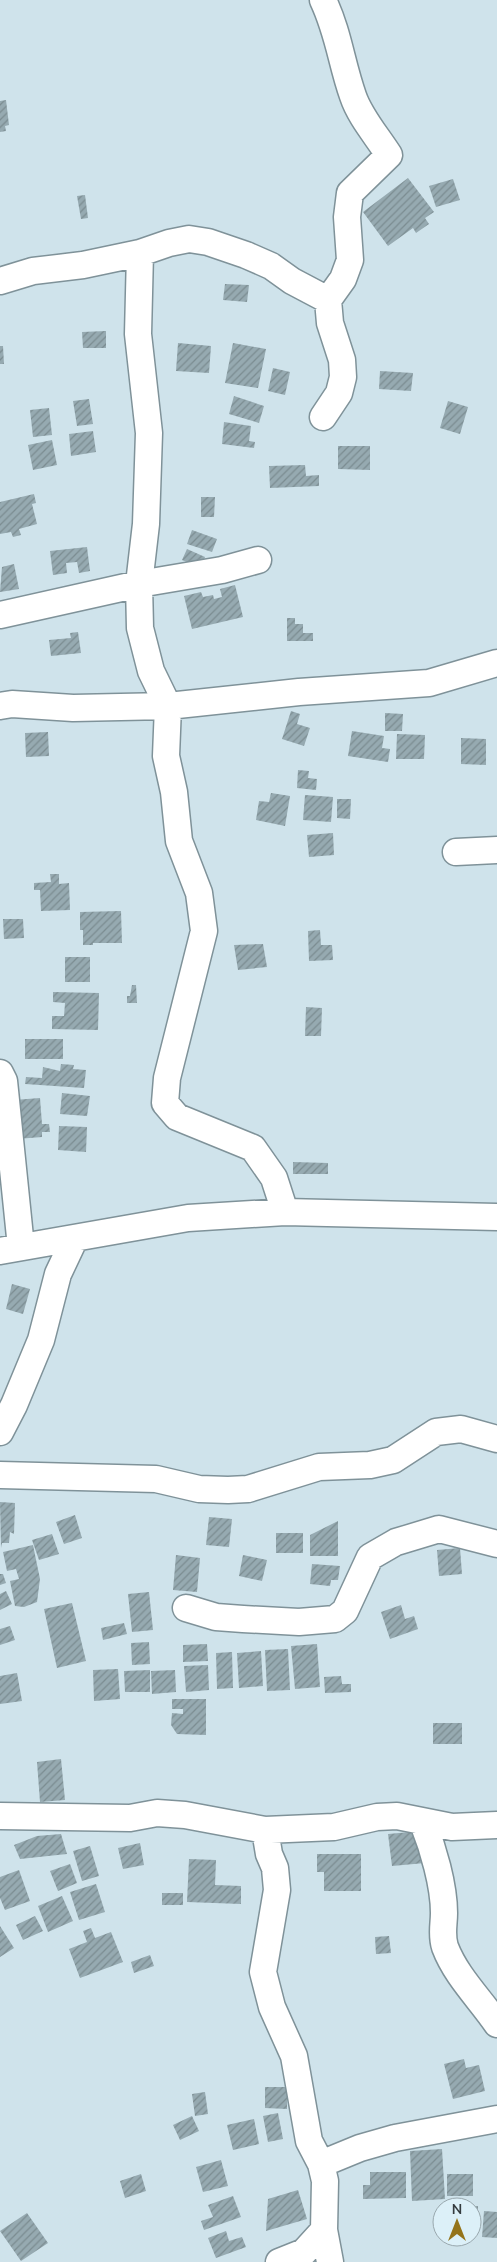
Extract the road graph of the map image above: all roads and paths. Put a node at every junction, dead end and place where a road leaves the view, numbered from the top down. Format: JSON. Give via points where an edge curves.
{"nodes":[{"id":1,"x":323,"y":0,"type":"edge"},
{"id":2,"x":140,"y":253,"type":"junction"},
{"id":3,"x":0,"y":281,"type":"edge"},
{"id":4,"x":328,"y":300,"type":"junction"},
{"id":5,"x":323,"y":417,"type":"dead end"},
{"id":6,"x":258,"y":560,"type":"dead end"},
{"id":7,"x":139,"y":584,"type":"junction"},
{"id":8,"x":0,"y":615,"type":"edge"},
{"id":9,"x":497,"y":663,"type":"edge"},
{"id":10,"x":0,"y":706,"type":"edge"},
{"id":11,"x":168,"y":706,"type":"junction"},
{"id":12,"x":497,"y":850,"type":"edge"},
{"id":13,"x":456,"y":852,"type":"dead end"},
{"id":14,"x":0,"y":1073,"type":"edge"},
{"id":15,"x":285,"y":1212,"type":"junction"},
{"id":16,"x":497,"y":1217,"type":"edge"},
{"id":17,"x":75,"y":1238,"type":"junction"},
{"id":18,"x":10,"y":1249,"type":"edge"},
{"id":19,"x":0,"y":1432,"type":"edge"},
{"id":20,"x":497,"y":1438,"type":"edge"},
{"id":21,"x":0,"y":1475,"type":"edge"},
{"id":22,"x":497,"y":1544,"type":"edge"},
{"id":23,"x":186,"y":1608,"type":"dead end"},
{"id":24,"x":0,"y":1816,"type":"edge"},
{"id":25,"x":423,"y":1823,"type":"junction"},
{"id":26,"x":497,"y":1824,"type":"edge"},
{"id":27,"x":265,"y":1830,"type":"junction"},
{"id":28,"x":497,"y":2024,"type":"edge"},
{"id":29,"x":497,"y":2119,"type":"edge"},
{"id":30,"x":320,"y":2164,"type":"junction"},
{"id":31,"x":324,"y":2230,"type":"junction"},
{"id":32,"x":279,"y":2262,"type":"edge"},
{"id":33,"x":330,"y":2262,"type":"edge"}],
"edges":[{"from":1,"to":4,"type":"street","via":[[336,28],[353,96],[389,155],[350,193],[347,217],[350,260],[343,279]]},
{"from":2,"to":3,"type":"street","via":[[33,271]]},
{"from":2,"to":4,"type":"street","via":[[189,239],[208,242],[272,266]]},
{"from":2,"to":7,"type":"street","via":[[138,334],[150,433],[146,524]]},
{"from":4,"to":5,"type":"street","via":[[343,377],[339,393]]},
{"from":6,"to":7,"type":"street","via":[[222,570]]},
{"from":7,"to":8,"type":"street"},
{"from":7,"to":11,"type":"street","via":[[140,628],[151,671]]},
{"from":9,"to":11,"type":"street","via":[[429,683]]},
{"from":10,"to":11,"type":"street"},
{"from":11,"to":15,"type":"street","via":[[166,756],[174,792],[179,842],[199,892],[204,931],[167,1078],[165,1103],[177,1117],[253,1148],[274,1178]]},
{"from":12,"to":13,"type":"street"},
{"from":14,"to":18,"type":"street","via":[[4,1080]]},
{"from":15,"to":16,"type":"street"},
{"from":15,"to":17,"type":"street","via":[[188,1218]]},
{"from":17,"to":18,"type":"street"},
{"from":17,"to":19,"type":"street","via":[[58,1274],[41,1340]]},
{"from":20,"to":21,"type":"street","via":[[461,1429],[436,1432],[393,1460],[370,1465],[319,1467],[248,1488],[228,1490],[156,1479]]},
{"from":22,"to":23,"type":"street","via":[[439,1529],[396,1542],[370,1557],[345,1611],[335,1619],[299,1622],[243,1620],[216,1617]]},
{"from":24,"to":27,"type":"street","via":[[112,1818],[157,1813]]},
{"from":25,"to":26,"type":"street","via":[[452,1827]]},
{"from":25,"to":27,"type":"street","via":[[397,1816],[334,1827]]},
{"from":25,"to":28,"type":"street","via":[[431,1843],[444,1913],[444,1946],[460,1974]]},
{"from":27,"to":30,"type":"street","via":[[269,1854],[276,1868],[277,1890],[263,1972],[280,2029],[294,2056],[308,2141]]},
{"from":29,"to":30,"type":"street","via":[[395,2138]]},
{"from":30,"to":31,"type":"street","via":[[326,2181]]},
{"from":31,"to":32,"type":"street","via":[[304,2252]]},
{"from":31,"to":33,"type":"street"}]}
